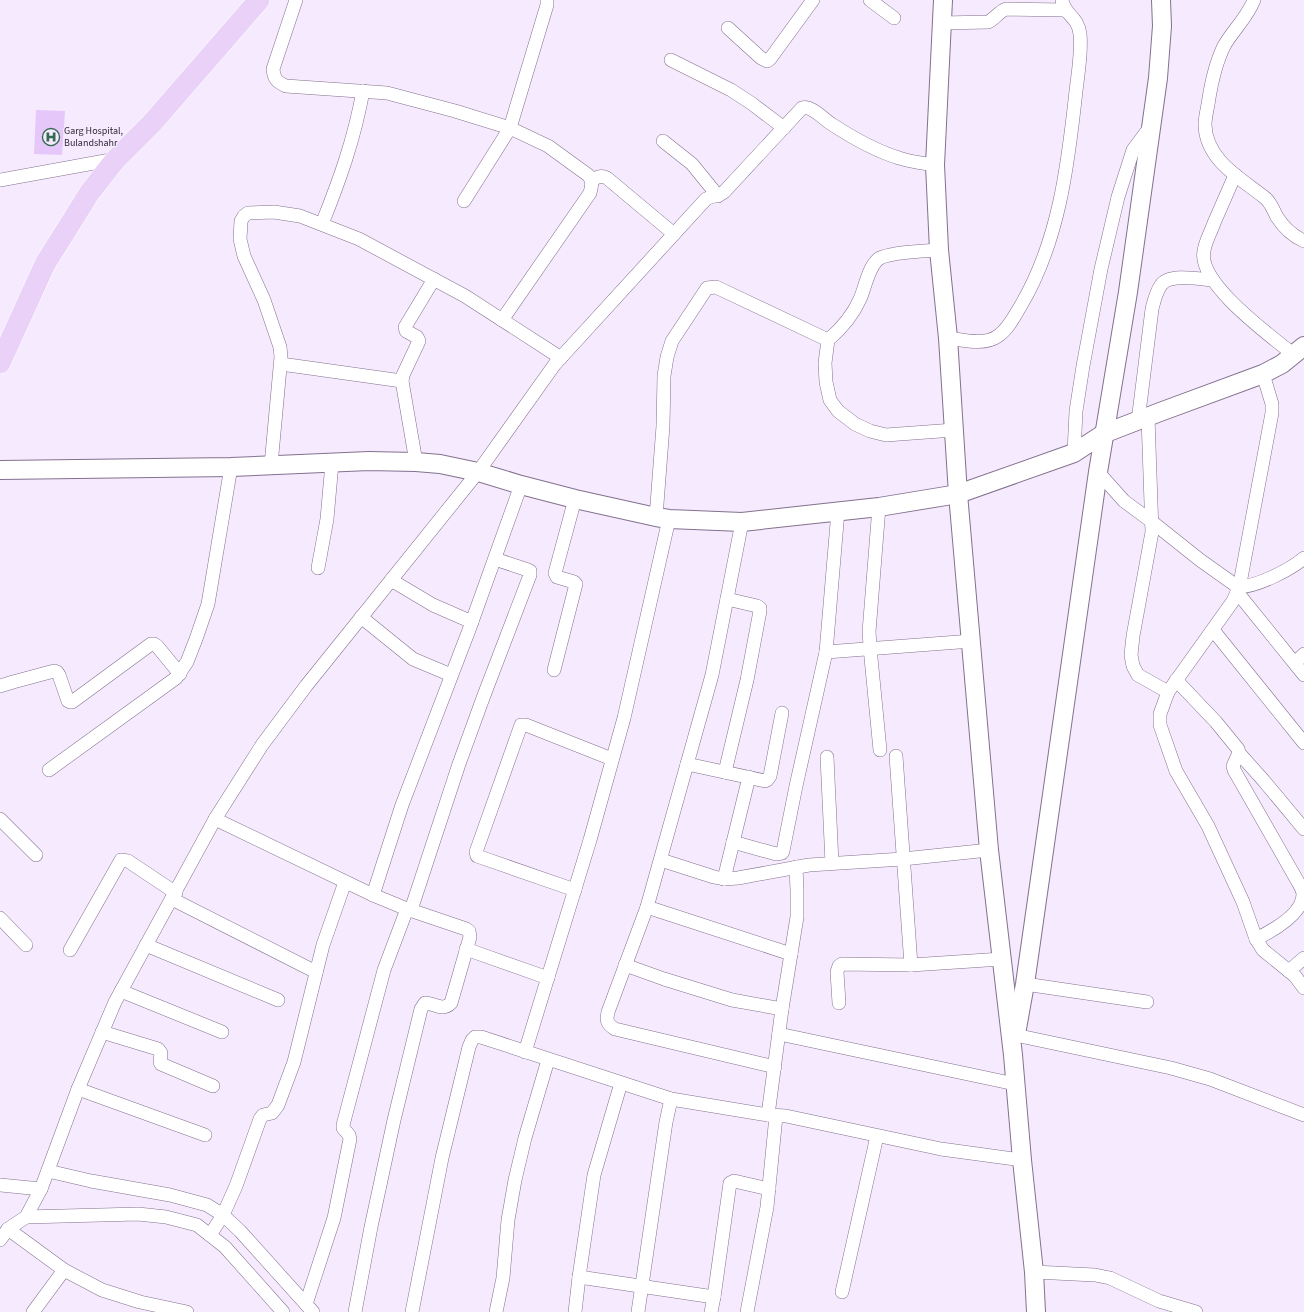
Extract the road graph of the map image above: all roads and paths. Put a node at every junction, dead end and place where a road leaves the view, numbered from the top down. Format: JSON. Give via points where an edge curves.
{"nodes":[{"id":1,"x":245,"y":0,"type":"edge"},
{"id":2,"x":259,"y":0,"type":"edge"},
{"id":3,"x":296,"y":0,"type":"edge"},
{"id":4,"x":546,"y":0,"type":"edge"},
{"id":5,"x":813,"y":0,"type":"edge"},
{"id":6,"x":870,"y":0,"type":"edge"},
{"id":7,"x":943,"y":0,"type":"edge"},
{"id":8,"x":1161,"y":0,"type":"edge"},
{"id":9,"x":1254,"y":0,"type":"edge"},
{"id":10,"x":1064,"y":5,"type":"edge"},
{"id":11,"x":894,"y":18,"type":"dead end"},
{"id":12,"x":942,"y":23,"type":"junction"},
{"id":13,"x":728,"y":28,"type":"dead end"},
{"id":14,"x":671,"y":60,"type":"dead end"},
{"id":15,"x":363,"y":91,"type":"junction"},
{"id":16,"x":1151,"y":126,"type":"junction"},
{"id":17,"x":510,"y":128,"type":"junction"},
{"id":18,"x":784,"y":128,"type":"junction"},
{"id":19,"x":663,"y":141,"type":"dead end"},
{"id":20,"x":108,"y":160,"type":"junction"},
{"id":21,"x":935,"y":165,"type":"junction"},
{"id":22,"x":1235,"y":175,"type":"junction"},
{"id":23,"x":0,"y":180,"type":"edge"},
{"id":24,"x":592,"y":180,"type":"junction"},
{"id":25,"x":718,"y":196,"type":"junction"},
{"id":26,"x":464,"y":201,"type":"dead end"},
{"id":27,"x":322,"y":224,"type":"junction"},
{"id":28,"x":674,"y":234,"type":"junction"},
{"id":29,"x":1304,"y":241,"type":"edge"},
{"id":30,"x":938,"y":250,"type":"junction"},
{"id":31,"x":434,"y":279,"type":"junction"},
{"id":32,"x":1213,"y":280,"type":"junction"},
{"id":33,"x":502,"y":320,"type":"junction"},
{"id":34,"x":948,"y":338,"type":"junction"},
{"id":35,"x":0,"y":339,"type":"edge"},
{"id":36,"x":828,"y":340,"type":"junction"},
{"id":37,"x":1299,"y":350,"type":"edge"},
{"id":38,"x":561,"y":358,"type":"junction"},
{"id":39,"x":0,"y":363,"type":"edge"},
{"id":40,"x":281,"y":364,"type":"junction"},
{"id":41,"x":1263,"y":374,"type":"junction"},
{"id":42,"x":402,"y":381,"type":"junction"},
{"id":43,"x":1143,"y":419,"type":"junction"},
{"id":44,"x":954,"y":430,"type":"junction"},
{"id":45,"x":1103,"y":434,"type":"junction"},
{"id":46,"x":1074,"y":454,"type":"junction"},
{"id":47,"x":416,"y":462,"type":"junction"},
{"id":48,"x":332,"y":463,"type":"junction"},
{"id":49,"x":271,"y":464,"type":"junction"},
{"id":50,"x":231,"y":467,"type":"junction"},
{"id":51,"x":0,"y":470,"type":"edge"},
{"id":52,"x":478,"y":472,"type":"junction"},
{"id":53,"x":1098,"y":472,"type":"junction"},
{"id":54,"x":521,"y":485,"type":"junction"},
{"id":55,"x":958,"y":494,"type":"junction"},
{"id":56,"x":575,"y":499,"type":"junction"},
{"id":57,"x":880,"y":507,"type":"junction"},
{"id":58,"x":838,"y":511,"type":"junction"},
{"id":59,"x":662,"y":518,"type":"junction"},
{"id":60,"x":1151,"y":520,"type":"junction"},
{"id":61,"x":742,"y":522,"type":"junction"},
{"id":62,"x":495,"y":558,"type":"junction"},
{"id":63,"x":1304,"y":558,"type":"edge"},
{"id":64,"x":318,"y":568,"type":"dead end"},
{"id":65,"x":391,"y":580,"type":"junction"},
{"id":66,"x":1237,"y":590,"type":"junction"},
{"id":67,"x":727,"y":599,"type":"junction"},
{"id":68,"x":361,"y":617,"type":"junction"},
{"id":69,"x":472,"y":622,"type":"junction"},
{"id":70,"x":1213,"y":630,"type":"junction"},
{"id":71,"x":972,"y":641,"type":"junction"},
{"id":72,"x":870,"y":648,"type":"junction"},
{"id":73,"x":826,"y":652,"type":"junction"},
{"id":74,"x":1300,"y":658,"type":"edge"},
{"id":75,"x":554,"y":670,"type":"dead end"},
{"id":76,"x":180,"y":674,"type":"junction"},
{"id":77,"x":452,"y":675,"type":"junction"},
{"id":78,"x":1304,"y":675,"type":"edge"},
{"id":79,"x":1176,"y":680,"type":"junction"},
{"id":80,"x":0,"y":686,"type":"edge"},
{"id":81,"x":1168,"y":692,"type":"junction"},
{"id":82,"x":782,"y":713,"type":"dead end"},
{"id":83,"x":1304,"y":743,"type":"edge"},
{"id":84,"x":880,"y":750,"type":"dead end"},
{"id":85,"x":1239,"y":753,"type":"junction"},
{"id":86,"x":896,"y":756,"type":"dead end"},
{"id":87,"x":827,"y":757,"type":"dead end"},
{"id":88,"x":612,"y":759,"type":"junction"},
{"id":89,"x":687,"y":764,"type":"junction"},
{"id":90,"x":49,"y":770,"type":"dead end"},
{"id":91,"x":725,"y":772,"type":"junction"},
{"id":92,"x":749,"y":777,"type":"junction"},
{"id":93,"x":0,"y":819,"type":"edge"},
{"id":94,"x":215,"y":819,"type":"junction"},
{"id":95,"x":1304,"y":829,"type":"edge"},
{"id":96,"x":733,"y":842,"type":"junction"},
{"id":97,"x":990,"y":850,"type":"junction"},
{"id":98,"x":36,"y":855,"type":"dead end"},
{"id":99,"x":903,"y":859,"type":"junction"},
{"id":100,"x":661,"y":860,"type":"junction"},
{"id":101,"x":832,"y":863,"type":"junction"},
{"id":102,"x":796,"y":867,"type":"junction"},
{"id":103,"x":724,"y":878,"type":"junction"},
{"id":104,"x":345,"y":882,"type":"junction"},
{"id":105,"x":575,"y":890,"type":"junction"},
{"id":106,"x":174,"y":896,"type":"junction"},
{"id":107,"x":373,"y":896,"type":"junction"},
{"id":108,"x":646,"y":907,"type":"junction"},
{"id":109,"x":409,"y":910,"type":"junction"},
{"id":110,"x":0,"y":918,"type":"edge"},
{"id":111,"x":1256,"y":939,"type":"junction"},
{"id":112,"x":26,"y":945,"type":"dead end"},
{"id":113,"x":146,"y":945,"type":"junction"},
{"id":114,"x":466,"y":949,"type":"junction"},
{"id":115,"x":70,"y":950,"type":"dead end"},
{"id":116,"x":791,"y":954,"type":"junction"},
{"id":117,"x":1304,"y":958,"type":"edge"},
{"id":118,"x":1002,"y":959,"type":"junction"},
{"id":119,"x":625,"y":965,"type":"junction"},
{"id":120,"x":911,"y":965,"type":"junction"},
{"id":121,"x":1289,"y":971,"type":"junction"},
{"id":122,"x":316,"y":972,"type":"junction"},
{"id":123,"x":548,"y":978,"type":"junction"},
{"id":124,"x":1025,"y":984,"type":"junction"},
{"id":125,"x":1304,"y":988,"type":"edge"},
{"id":126,"x":121,"y":991,"type":"junction"},
{"id":127,"x":278,"y":1000,"type":"dead end"},
{"id":128,"x":839,"y":1002,"type":"dead end"},
{"id":129,"x":1147,"y":1002,"type":"dead end"},
{"id":130,"x":782,"y":1009,"type":"junction"},
{"id":131,"x":102,"y":1032,"type":"junction"},
{"id":132,"x":222,"y":1032,"type":"dead end"},
{"id":133,"x":779,"y":1034,"type":"junction"},
{"id":134,"x":1016,"y":1035,"type":"junction"},
{"id":135,"x":525,"y":1052,"type":"junction"},
{"id":136,"x":1013,"y":1055,"type":"junction"},
{"id":137,"x":548,"y":1060,"type":"junction"},
{"id":138,"x":775,"y":1067,"type":"junction"},
{"id":139,"x":621,"y":1083,"type":"junction"},
{"id":140,"x":1014,"y":1084,"type":"junction"},
{"id":141,"x":213,"y":1086,"type":"dead end"},
{"id":142,"x":78,"y":1089,"type":"junction"},
{"id":143,"x":671,"y":1099,"type":"junction"},
{"id":144,"x":772,"y":1115,"type":"junction"},
{"id":145,"x":1304,"y":1115,"type":"edge"},
{"id":146,"x":205,"y":1135,"type":"dead end"},
{"id":147,"x":877,"y":1136,"type":"junction"},
{"id":148,"x":1022,"y":1160,"type":"junction"},
{"id":149,"x":48,"y":1170,"type":"junction"},
{"id":150,"x":0,"y":1185,"type":"edge"},
{"id":151,"x":41,"y":1189,"type":"junction"},
{"id":152,"x":769,"y":1189,"type":"junction"},
{"id":153,"x":223,"y":1215,"type":"junction"},
{"id":154,"x":26,"y":1217,"type":"junction"},
{"id":155,"x":8,"y":1229,"type":"junction"},
{"id":156,"x":210,"y":1235,"type":"junction"},
{"id":157,"x":0,"y":1240,"type":"edge"},
{"id":158,"x":64,"y":1270,"type":"junction"},
{"id":159,"x":1034,"y":1272,"type":"junction"},
{"id":160,"x":580,"y":1277,"type":"junction"},
{"id":161,"x":642,"y":1286,"type":"junction"},
{"id":162,"x":842,"y":1292,"type":"dead end"},
{"id":163,"x":714,"y":1297,"type":"junction"},
{"id":164,"x":138,"y":1307,"type":"edge"},
{"id":165,"x":310,"y":1308,"type":"edge"},
{"id":166,"x":33,"y":1312,"type":"edge"},
{"id":167,"x":187,"y":1312,"type":"edge"},
{"id":168,"x":283,"y":1312,"type":"edge"},
{"id":169,"x":355,"y":1312,"type":"edge"},
{"id":170,"x":412,"y":1312,"type":"edge"},
{"id":171,"x":496,"y":1312,"type":"edge"},
{"id":172,"x":575,"y":1312,"type":"edge"},
{"id":173,"x":638,"y":1312,"type":"edge"},
{"id":174,"x":711,"y":1312,"type":"edge"},
{"id":175,"x":747,"y":1312,"type":"edge"},
{"id":176,"x":1036,"y":1312,"type":"edge"},
{"id":177,"x":1196,"y":1312,"type":"edge"}],
"edges":[{"from":1,"to":20,"type":"main road"},
{"from":2,"to":20,"type":"main road","via":[[153,122]]},
{"from":3,"to":15,"type":"street","via":[[273,68],[273,76],[277,82],[286,86]]},
{"from":4,"to":17,"type":"street","via":[[547,5]]},
{"from":5,"to":13,"type":"street","via":[[766,61]]},
{"from":6,"to":11,"type":"street"},
{"from":7,"to":12,"type":"street"},
{"from":8,"to":16,"type":"street","via":[[1158,78]]},
{"from":9,"to":22,"type":"street","via":[[1220,54],[1212,80],[1206,116],[1206,136],[1212,149]]},
{"from":10,"to":12,"type":"street","via":[[1006,9],[988,22]]},
{"from":10,"to":34,"type":"street","via":[[1078,24],[1080,44],[1071,141],[1057,216],[1047,249],[1031,287],[1010,323],[998,336],[973,342]]},
{"from":12,"to":21,"type":"street"},
{"from":14,"to":18,"type":"street","via":[[731,90]]},
{"from":15,"to":17,"type":"street","via":[[418,100]]},
{"from":15,"to":27,"type":"street","via":[[353,141]]},
{"from":16,"to":45,"type":"street","via":[[1128,292]]},
{"from":16,"to":46,"type":"street","via":[[1133,150],[1118,197],[1101,268],[1076,411]]},
{"from":17,"to":24,"type":"street","via":[[548,146]]},
{"from":17,"to":26,"type":"street"},
{"from":18,"to":21,"type":"street","via":[[802,108],[808,107],[863,143],[899,158]]},
{"from":18,"to":25,"type":"street"},
{"from":19,"to":25,"type":"street","via":[[692,164]]},
{"from":20,"to":23,"type":"street"},
{"from":20,"to":35,"type":"main road","via":[[81,186],[36,259]]},
{"from":20,"to":39,"type":"main road","via":[[45,264]]},
{"from":21,"to":30,"type":"street"},
{"from":22,"to":29,"type":"street","via":[[1266,198],[1288,231]]},
{"from":22,"to":32,"type":"street","via":[[1203,252],[1204,264]]},
{"from":24,"to":28,"type":"street","via":[[599,176],[607,178]]},
{"from":24,"to":33,"type":"street","via":[[590,193]]},
{"from":25,"to":28,"type":"street","via":[[706,199]]},
{"from":27,"to":31,"type":"street","via":[[360,239]]},
{"from":27,"to":40,"type":"street","via":[[300,216],[274,212],[248,213],[241,221],[240,240],[244,256],[280,348]]},
{"from":28,"to":38,"type":"street"},
{"from":30,"to":34,"type":"street"},
{"from":30,"to":36,"type":"street","via":[[886,256],[875,261],[851,316]]},
{"from":31,"to":33,"type":"street"},
{"from":31,"to":42,"type":"street","via":[[405,327],[406,331],[419,341]]},
{"from":32,"to":37,"type":"street","via":[[1236,307]]},
{"from":32,"to":43,"type":"street","via":[[1173,277],[1161,283],[1152,309]]},
{"from":33,"to":38,"type":"street"},
{"from":34,"to":44,"type":"street"},
{"from":36,"to":44,"type":"street","via":[[825,363],[830,400],[849,420],[870,431],[886,435]]},
{"from":36,"to":59,"type":"street","via":[[716,287],[707,288],[672,341],[666,357]]},
{"from":37,"to":41,"type":"street","via":[[1282,364]]},
{"from":38,"to":52,"type":"street"},
{"from":40,"to":42,"type":"street"},
{"from":40,"to":49,"type":"street"},
{"from":41,"to":43,"type":"street"},
{"from":41,"to":66,"type":"street","via":[[1272,404],[1272,413]]},
{"from":42,"to":47,"type":"street"},
{"from":43,"to":45,"type":"street"},
{"from":43,"to":60,"type":"street"},
{"from":44,"to":55,"type":"street"},
{"from":45,"to":46,"type":"street"},
{"from":45,"to":53,"type":"street"},
{"from":46,"to":55,"type":"street"},
{"from":47,"to":48,"type":"street"},
{"from":47,"to":52,"type":"street"},
{"from":48,"to":49,"type":"street"},
{"from":48,"to":64,"type":"street","via":[[327,519]]},
{"from":49,"to":50,"type":"street"},
{"from":50,"to":51,"type":"street"},
{"from":50,"to":76,"type":"street","via":[[208,604],[187,662]]},
{"from":52,"to":54,"type":"street"},
{"from":52,"to":65,"type":"street"},
{"from":53,"to":60,"type":"street","via":[[1124,501]]},
{"from":53,"to":124,"type":"street"},
{"from":54,"to":56,"type":"street"},
{"from":54,"to":62,"type":"street"},
{"from":55,"to":57,"type":"street"},
{"from":55,"to":71,"type":"street"},
{"from":56,"to":59,"type":"street"},
{"from":56,"to":75,"type":"street","via":[[555,573],[558,577],[574,582],[576,586]]},
{"from":57,"to":58,"type":"street"},
{"from":57,"to":72,"type":"street"},
{"from":58,"to":61,"type":"street"},
{"from":58,"to":73,"type":"street"},
{"from":59,"to":61,"type":"street"},
{"from":59,"to":88,"type":"street","via":[[624,718]]},
{"from":60,"to":66,"type":"street"},
{"from":60,"to":81,"type":"street","via":[[1151,541],[1131,655],[1138,675]]},
{"from":61,"to":67,"type":"street"},
{"from":62,"to":69,"type":"street"},
{"from":62,"to":109,"type":"street","via":[[528,570],[530,575],[464,749]]},
{"from":63,"to":66,"type":"street","via":[[1283,572]]},
{"from":65,"to":68,"type":"street"},
{"from":65,"to":69,"type":"street","via":[[433,605]]},
{"from":66,"to":70,"type":"street","via":[[1233,601]]},
{"from":66,"to":74,"type":"street"},
{"from":67,"to":89,"type":"street","via":[[712,675]]},
{"from":67,"to":91,"type":"street","via":[[757,606],[760,611]]},
{"from":68,"to":77,"type":"street","via":[[413,659]]},
{"from":68,"to":94,"type":"street","via":[[262,745]]},
{"from":69,"to":77,"type":"street"},
{"from":70,"to":79,"type":"street"},
{"from":70,"to":83,"type":"street"},
{"from":71,"to":72,"type":"street"},
{"from":71,"to":97,"type":"street"},
{"from":72,"to":73,"type":"street"},
{"from":72,"to":84,"type":"street"},
{"from":73,"to":96,"type":"street","via":[[783,851],[776,854]]},
{"from":74,"to":78,"type":"street"},
{"from":76,"to":80,"type":"street","via":[[154,644],[72,702],[68,701],[59,675],[54,671]]},
{"from":76,"to":90,"type":"street"},
{"from":77,"to":107,"type":"street","via":[[402,805]]},
{"from":79,"to":81,"type":"street"},
{"from":79,"to":85,"type":"street","via":[[1216,722]]},
{"from":81,"to":111,"type":"street","via":[[1160,714],[1165,742],[1176,770],[1208,826],[1228,868]]},
{"from":82,"to":92,"type":"street","via":[[769,779],[765,781]]},
{"from":85,"to":95,"type":"street"},
{"from":85,"to":111,"type":"street","via":[[1233,766],[1234,770],[1303,894],[1301,908],[1277,929]]},
{"from":86,"to":99,"type":"street"},
{"from":87,"to":101,"type":"street"},
{"from":88,"to":105,"type":"street"},
{"from":88,"to":105,"type":"street","via":[[526,724],[521,725],[476,852],[477,856]]},
{"from":89,"to":91,"type":"street"},
{"from":89,"to":100,"type":"street"},
{"from":91,"to":92,"type":"street"},
{"from":92,"to":96,"type":"street"},
{"from":93,"to":98,"type":"street"},
{"from":94,"to":104,"type":"street"},
{"from":94,"to":106,"type":"street"},
{"from":96,"to":103,"type":"street"},
{"from":97,"to":99,"type":"street"},
{"from":97,"to":118,"type":"street"},
{"from":99,"to":101,"type":"street"},
{"from":99,"to":120,"type":"street"},
{"from":100,"to":103,"type":"street"},
{"from":100,"to":108,"type":"street"},
{"from":101,"to":102,"type":"street"},
{"from":102,"to":103,"type":"street","via":[[738,878]]},
{"from":102,"to":116,"type":"street","via":[[797,917]]},
{"from":104,"to":107,"type":"street"},
{"from":104,"to":122,"type":"street"},
{"from":105,"to":123,"type":"street"},
{"from":106,"to":113,"type":"street"},
{"from":106,"to":115,"type":"street","via":[[128,860],[121,860]]},
{"from":106,"to":122,"type":"street"},
{"from":107,"to":109,"type":"street"},
{"from":108,"to":116,"type":"street"},
{"from":108,"to":119,"type":"street"},
{"from":109,"to":114,"type":"street","via":[[469,931]]},
{"from":109,"to":165,"type":"street","via":[[384,970],[343,1125],[350,1139],[334,1218]]},
{"from":110,"to":112,"type":"street"},
{"from":111,"to":121,"type":"street","via":[[1263,950]]},
{"from":113,"to":126,"type":"street"},
{"from":113,"to":127,"type":"street"},
{"from":114,"to":123,"type":"street"},
{"from":114,"to":169,"type":"street","via":[[450,1003],[441,1008],[428,1003],[421,1009],[392,1127]]},
{"from":116,"to":130,"type":"street"},
{"from":117,"to":121,"type":"street"},
{"from":118,"to":120,"type":"street"},
{"from":118,"to":136,"type":"street"},
{"from":119,"to":130,"type":"street","via":[[732,1000]]},
{"from":119,"to":138,"type":"street","via":[[608,1012],[608,1024],[615,1028]]},
{"from":120,"to":128,"type":"street","via":[[842,964],[837,972]]},
{"from":121,"to":125,"type":"street"},
{"from":122,"to":153,"type":"street","via":[[294,1062],[278,1105],[272,1113],[263,1115],[260,1119]]},
{"from":123,"to":135,"type":"street"},
{"from":124,"to":129,"type":"street"},
{"from":124,"to":134,"type":"street"},
{"from":126,"to":131,"type":"street"},
{"from":126,"to":132,"type":"street"},
{"from":130,"to":133,"type":"street"},
{"from":131,"to":141,"type":"street","via":[[158,1049],[161,1053],[161,1064]]},
{"from":131,"to":142,"type":"street"},
{"from":133,"to":138,"type":"street"},
{"from":133,"to":140,"type":"street"},
{"from":134,"to":136,"type":"street"},
{"from":134,"to":145,"type":"street","via":[[1171,1068],[1210,1079]]},
{"from":135,"to":137,"type":"street"},
{"from":135,"to":170,"type":"street","via":[[481,1037],[472,1040],[442,1158]]},
{"from":136,"to":140,"type":"street"},
{"from":137,"to":139,"type":"street"},
{"from":137,"to":171,"type":"street","via":[[515,1180],[508,1220],[503,1278]]},
{"from":138,"to":144,"type":"street"},
{"from":139,"to":143,"type":"street"},
{"from":139,"to":160,"type":"street","via":[[594,1175]]},
{"from":140,"to":148,"type":"street"},
{"from":142,"to":146,"type":"street"},
{"from":142,"to":149,"type":"street"},
{"from":143,"to":144,"type":"street"},
{"from":143,"to":161,"type":"street"},
{"from":144,"to":147,"type":"street"},
{"from":144,"to":152,"type":"street"},
{"from":147,"to":148,"type":"street","via":[[941,1150]]},
{"from":147,"to":162,"type":"street"},
{"from":148,"to":159,"type":"street"},
{"from":149,"to":151,"type":"street"},
{"from":149,"to":153,"type":"street","via":[[91,1181],[170,1195],[207,1205]]},
{"from":150,"to":151,"type":"street"},
{"from":151,"to":154,"type":"street"},
{"from":152,"to":163,"type":"street","via":[[734,1181],[730,1183]]},
{"from":152,"to":175,"type":"street"},
{"from":153,"to":156,"type":"street"},
{"from":153,"to":165,"type":"street"},
{"from":154,"to":155,"type":"street"},
{"from":154,"to":156,"type":"street","via":[[138,1214],[166,1217],[197,1225]]},
{"from":155,"to":157,"type":"street"},
{"from":155,"to":158,"type":"street"},
{"from":156,"to":168,"type":"street","via":[[228,1251]]},
{"from":158,"to":164,"type":"street"},
{"from":158,"to":166,"type":"street"},
{"from":159,"to":176,"type":"street"},
{"from":159,"to":177,"type":"street","via":[[1110,1278],[1159,1301]]},
{"from":160,"to":161,"type":"street"},
{"from":160,"to":172,"type":"street"},
{"from":161,"to":163,"type":"street"},
{"from":161,"to":173,"type":"street"},
{"from":163,"to":174,"type":"street"},
{"from":164,"to":167,"type":"street"}]}
